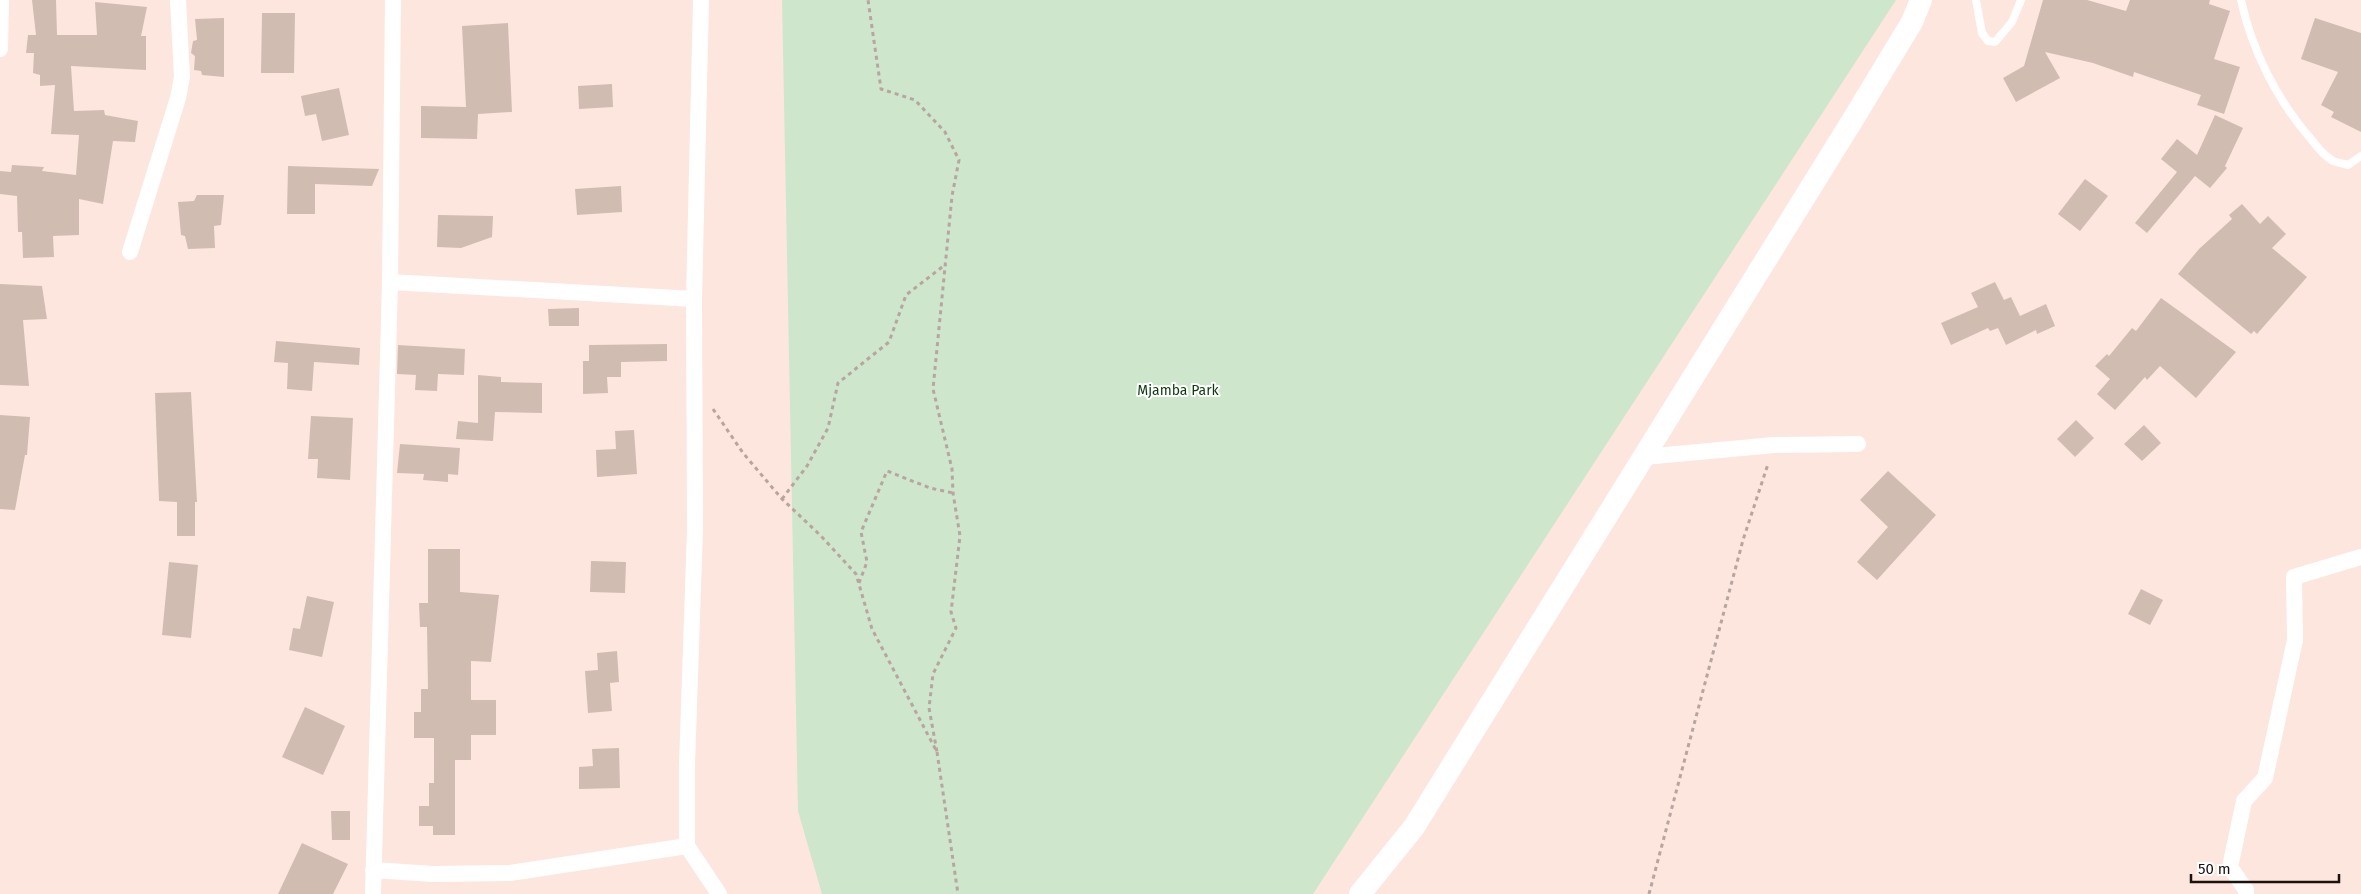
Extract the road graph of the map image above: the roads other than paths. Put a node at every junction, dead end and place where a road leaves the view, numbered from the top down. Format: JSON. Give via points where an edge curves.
{"nodes":[{"id":1,"x":1,"y":0,"type":"edge"},
{"id":2,"x":178,"y":0,"type":"edge"},
{"id":3,"x":393,"y":0,"type":"edge"},
{"id":4,"x":701,"y":0,"type":"edge"},
{"id":5,"x":1921,"y":0,"type":"edge"},
{"id":6,"x":1976,"y":0,"type":"edge"},
{"id":7,"x":2020,"y":0,"type":"edge"},
{"id":8,"x":2240,"y":0,"type":"edge"},
{"id":9,"x":0,"y":49,"type":"edge"},
{"id":10,"x":2361,"y":156,"type":"edge"},
{"id":11,"x":130,"y":252,"type":"dead end"},
{"id":12,"x":390,"y":282,"type":"junction"},
{"id":13,"x":694,"y":299,"type":"junction"},
{"id":14,"x":1858,"y":444,"type":"dead end"},
{"id":15,"x":1644,"y":457,"type":"junction"},
{"id":16,"x":2361,"y":557,"type":"edge"},
{"id":17,"x":687,"y":846,"type":"junction"},
{"id":18,"x":374,"y":870,"type":"junction"},
{"id":19,"x":373,"y":894,"type":"edge"},
{"id":20,"x":719,"y":894,"type":"edge"},
{"id":21,"x":1360,"y":894,"type":"edge"},
{"id":22,"x":2246,"y":894,"type":"edge"}],
"edges":[{"from":1,"to":9,"type":"street"},
{"from":2,"to":11,"type":"street","via":[[182,77]]},
{"from":3,"to":12,"type":"street"},
{"from":4,"to":13,"type":"street"},
{"from":5,"to":15,"type":"main road","via":[[1912,22],[1852,121]]},
{"from":6,"to":7,"type":"lane","via":[[1982,33],[1988,41],[1995,42],[2012,22]]},
{"from":8,"to":10,"type":"lane","via":[[2246,26],[2270,80],[2296,122],[2332,160],[2348,164]]},
{"from":12,"to":13,"type":"street"},
{"from":12,"to":18,"type":"street"},
{"from":13,"to":17,"type":"street","via":[[695,529],[686,765]]},
{"from":14,"to":15,"type":"street","via":[[1774,445]]},
{"from":15,"to":21,"type":"main road","via":[[1414,827]]},
{"from":16,"to":22,"type":"street","via":[[2294,577],[2295,640],[2265,778],[2244,801],[2230,866]]},
{"from":17,"to":18,"type":"street","via":[[510,873],[433,874]]},
{"from":17,"to":20,"type":"street"},
{"from":18,"to":19,"type":"street"}]}
